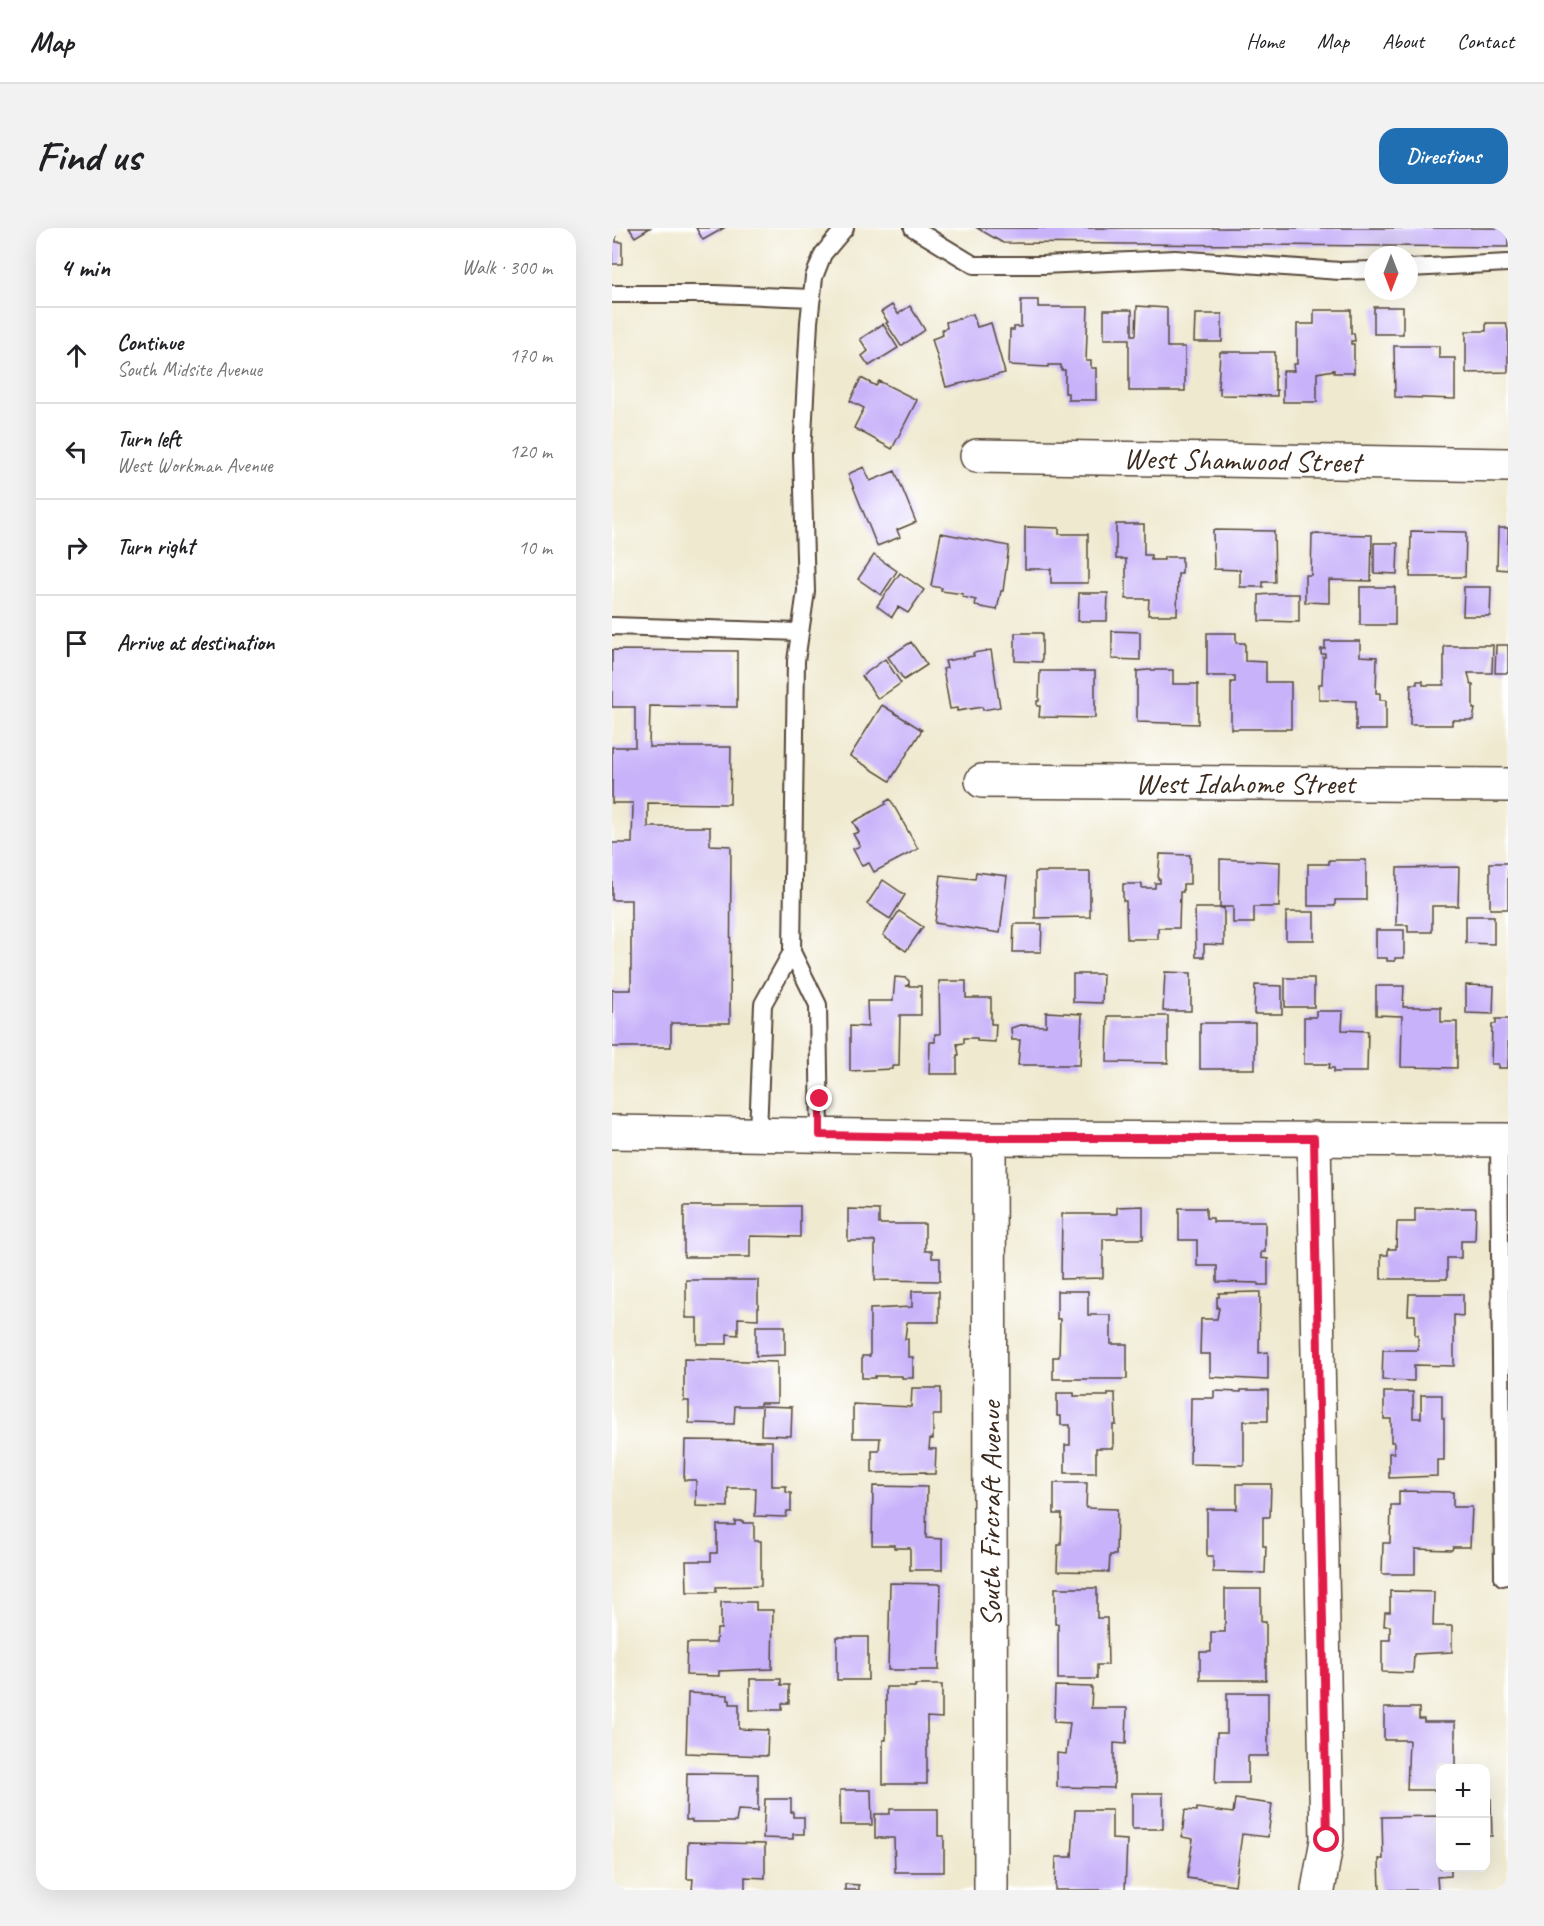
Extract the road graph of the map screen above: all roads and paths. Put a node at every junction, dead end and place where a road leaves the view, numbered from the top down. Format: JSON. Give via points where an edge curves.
{"nodes":[{"id":1,"x":845,"y":228,"type":"edge"},
{"id":2,"x":913,"y":228,"type":"edge"},
{"id":3,"x":1508,"y":263,"type":"edge"},
{"id":4,"x":1418,"y":268,"type":"edge"},
{"id":5,"x":1364,"y":271,"type":"edge"},
{"id":6,"x":612,"y":294,"type":"edge"},
{"id":7,"x":812,"y":298,"type":"junction"},
{"id":8,"x":977,"y":456,"type":"dead end"},
{"id":9,"x":1508,"y":465,"type":"edge"},
{"id":10,"x":612,"y":626,"type":"edge"},
{"id":11,"x":799,"y":632,"type":"junction"},
{"id":12,"x":982,"y":782,"type":"dead end"},
{"id":13,"x":1508,"y":784,"type":"edge"},
{"id":14,"x":792,"y":952,"type":"junction"},
{"id":15,"x":612,"y":1132,"type":"edge"},
{"id":16,"x":758,"y":1133,"type":"junction"},
{"id":17,"x":820,"y":1135,"type":"junction"},
{"id":18,"x":989,"y":1138,"type":"junction"},
{"id":19,"x":1314,"y":1138,"type":"junction"},
{"id":20,"x":1504,"y":1139,"type":"edge"},
{"id":21,"x":1503,"y":1577,"type":"dead end"},
{"id":22,"x":991,"y":1890,"type":"edge"},
{"id":23,"x":1318,"y":1890,"type":"edge"}],
"edges":[{"from":1,"to":7,"type":"lane","via":[[823,255],[814,277]]},
{"from":2,"to":5,"type":"lane","via":[[974,265],[1175,259]]},
{"from":3,"to":4,"type":"lane"},
{"from":6,"to":7,"type":"lane"},
{"from":7,"to":11,"type":"lane","via":[[802,454],[806,591]]},
{"from":8,"to":9,"type":"street","name":"West Shamwood Street"},
{"from":10,"to":11,"type":"lane"},
{"from":11,"to":14,"type":"lane"},
{"from":12,"to":13,"type":"street","name":"West Idahome Street"},
{"from":14,"to":16,"type":"lane","via":[[763,1004]]},
{"from":14,"to":17,"type":"lane","via":[[818,1005]]},
{"from":15,"to":16,"type":"street"},
{"from":16,"to":17,"type":"street"},
{"from":17,"to":18,"type":"street"},
{"from":18,"to":19,"type":"street"},
{"from":18,"to":22,"type":"street","name":"South Fircraft Avenue"},
{"from":19,"to":20,"type":"street"},
{"from":19,"to":23,"type":"street","via":[[1327,1840]]},
{"from":20,"to":21,"type":"lane"}]}
